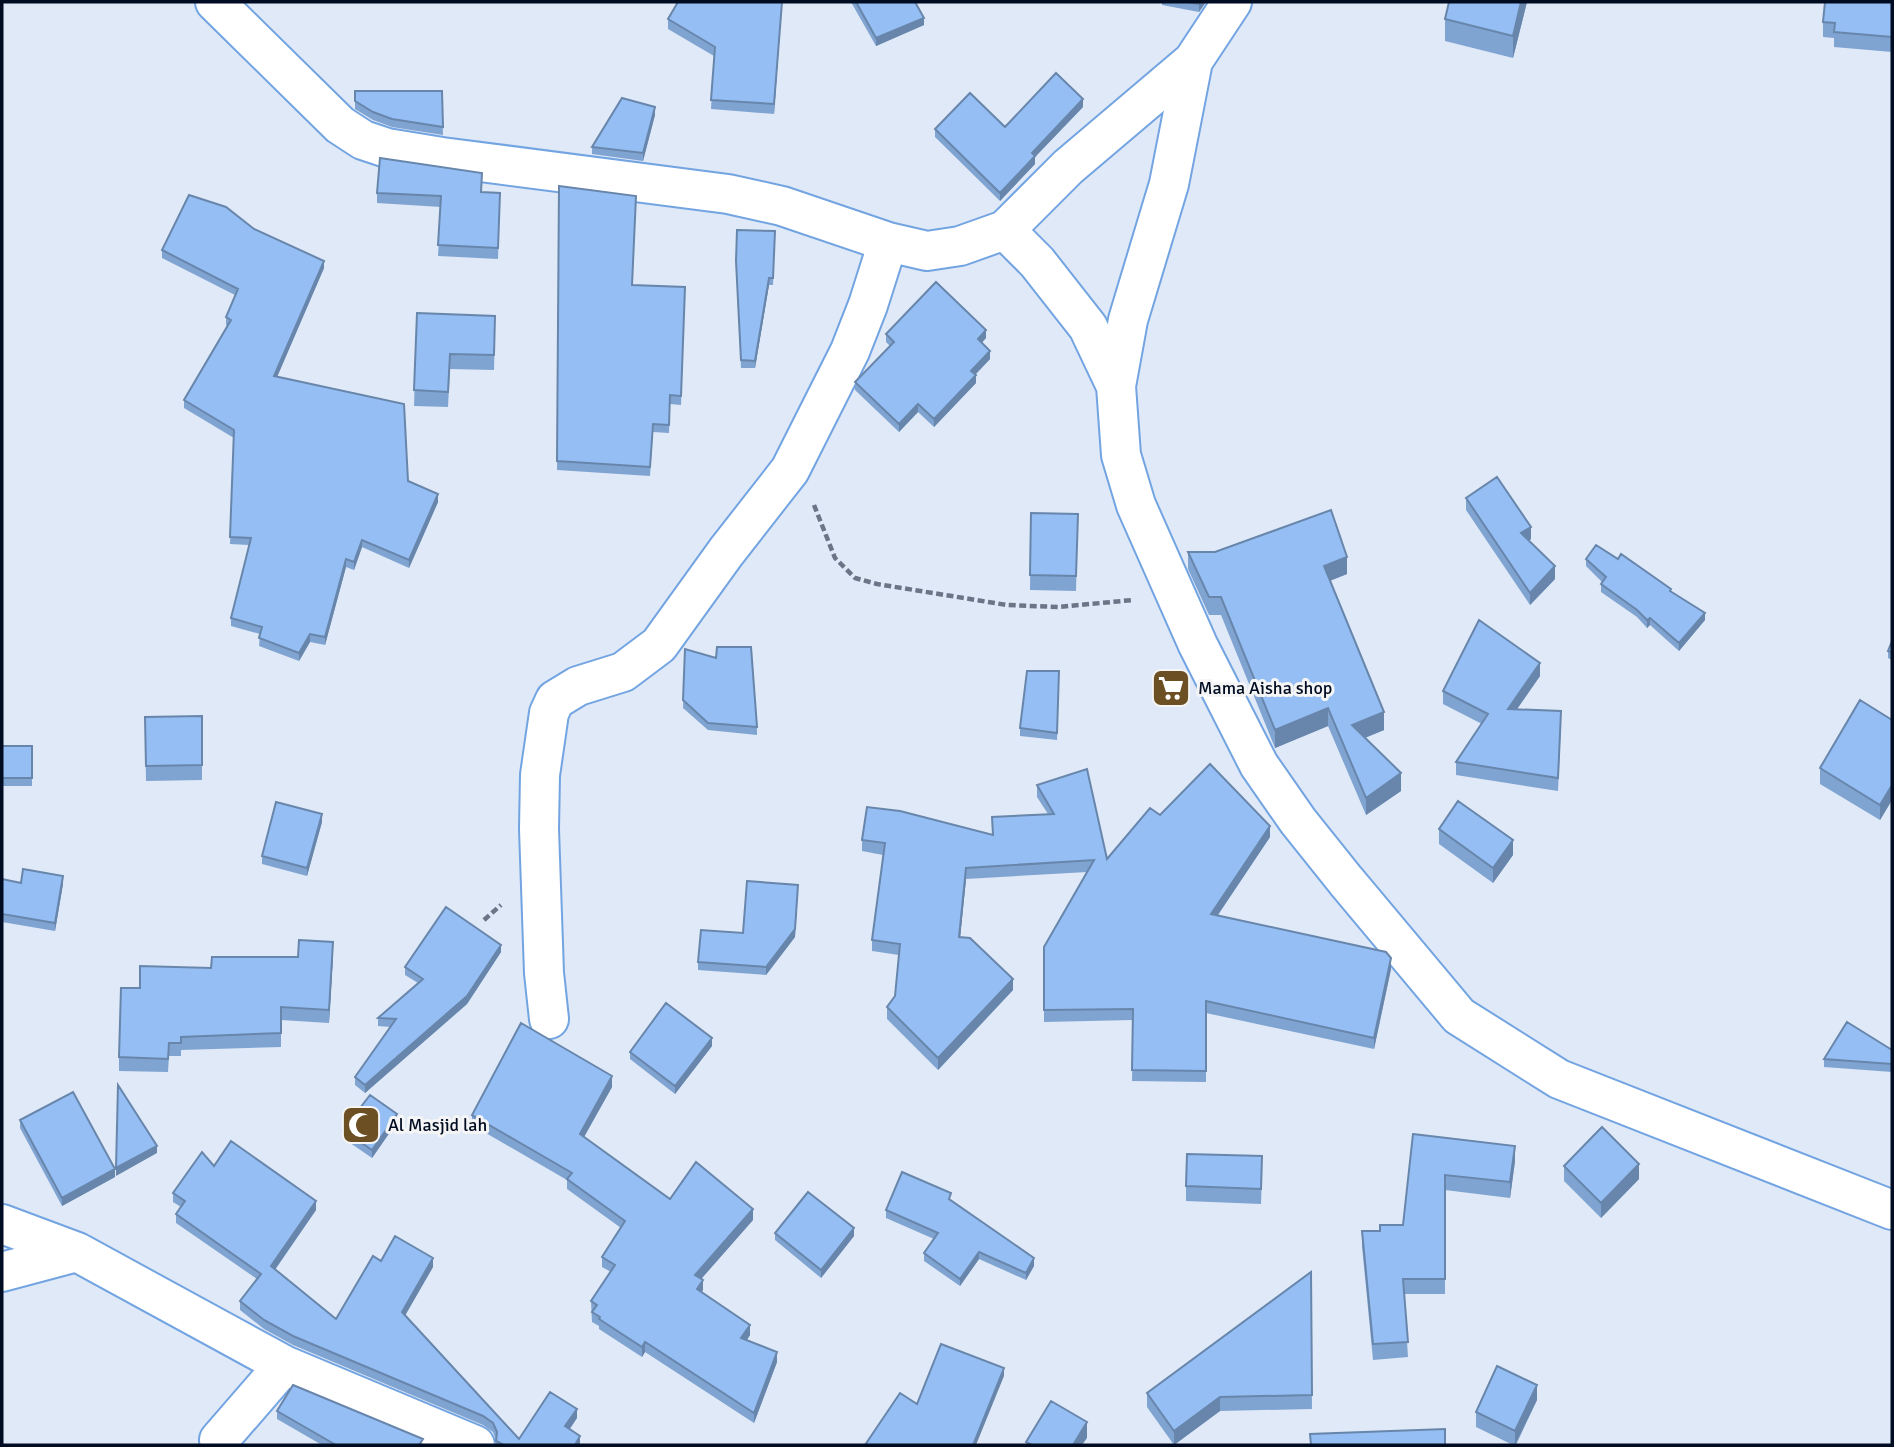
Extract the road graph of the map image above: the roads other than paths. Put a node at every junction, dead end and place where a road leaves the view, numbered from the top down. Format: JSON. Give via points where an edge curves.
{"nodes":[{"id":1,"x":215,"y":2,"type":"edge"},
{"id":2,"x":1232,"y":2,"type":"edge"},
{"id":3,"x":1193,"y":61,"type":"junction"},
{"id":4,"x":1005,"y":230,"type":"junction"},
{"id":5,"x":888,"y":242,"type":"junction"},
{"id":6,"x":1116,"y":386,"type":"junction"},
{"id":7,"x":549,"y":1018,"type":"dead end"},
{"id":8,"x":1892,"y":1210,"type":"edge"},
{"id":9,"x":2,"y":1224,"type":"edge"},
{"id":10,"x":77,"y":1252,"type":"junction"},
{"id":11,"x":2,"y":1272,"type":"edge"},
{"id":12,"x":284,"y":1365,"type":"junction"},
{"id":13,"x":219,"y":1440,"type":"dead end"},
{"id":14,"x":475,"y":1445,"type":"edge"}],
"edges":[{"from":1,"to":5,"type":"street","via":[[340,125],[363,140],[442,157],[728,194],[782,206]]},
{"from":2,"to":3,"type":"street"},
{"from":3,"to":4,"type":"street","via":[[1068,167]]},
{"from":3,"to":6,"type":"street","via":[[1169,184],[1128,320]]},
{"from":4,"to":5,"type":"street","via":[[960,246],[927,251]]},
{"from":4,"to":6,"type":"street","via":[[1082,319]]},
{"from":5,"to":7,"type":"street","via":[[850,351],[790,470],[659,645],[623,672],[578,686],[555,700],[548,713],[539,829]]},
{"from":6,"to":8,"type":"street","via":[[1121,455],[1136,505],[1198,645],[1259,765],[1298,821],[1459,1016],[1559,1079]]},
{"from":9,"to":10,"type":"street"},
{"from":10,"to":11,"type":"street"},
{"from":10,"to":12,"type":"street"},
{"from":12,"to":13,"type":"street"},
{"from":12,"to":14,"type":"street"}]}
